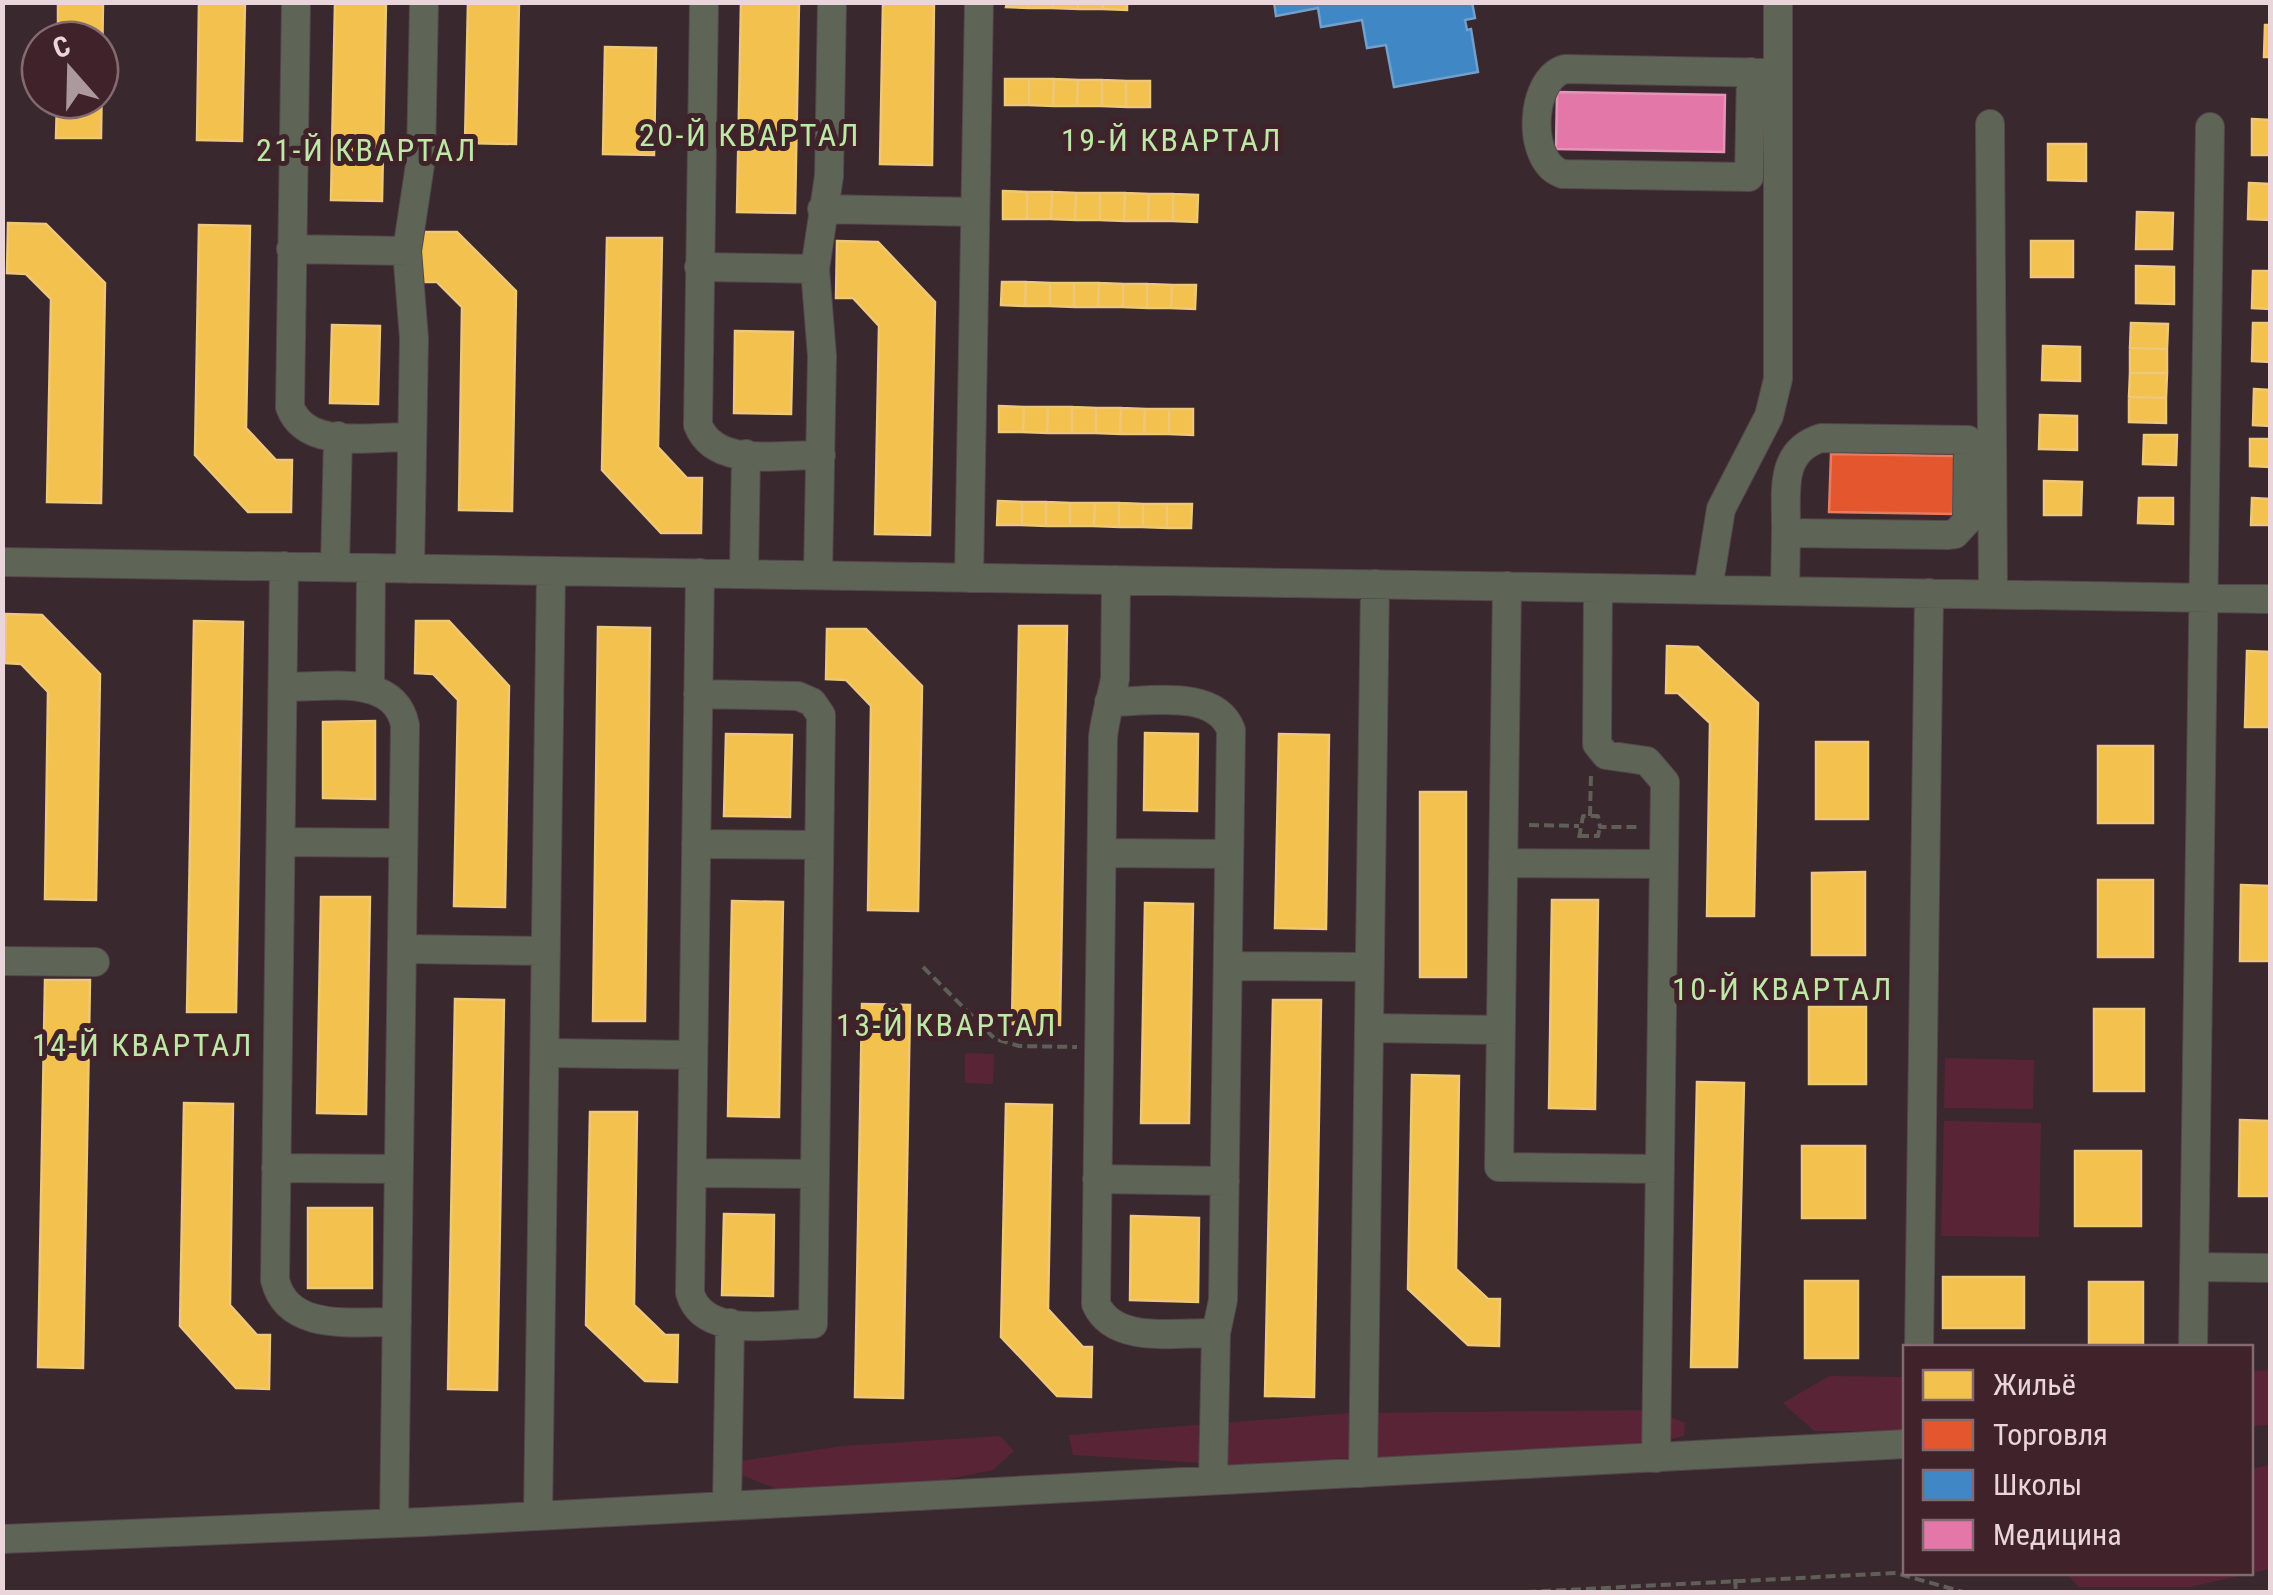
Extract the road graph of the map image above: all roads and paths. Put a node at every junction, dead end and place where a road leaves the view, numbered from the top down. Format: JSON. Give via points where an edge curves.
{"nodes":[{"id":1,"x":296,"y":2,"type":"edge"},
{"id":2,"x":424,"y":2,"type":"edge"},
{"id":3,"x":704,"y":2,"type":"edge"},
{"id":4,"x":832,"y":2,"type":"edge"},
{"id":5,"x":979,"y":2,"type":"edge"},
{"id":6,"x":1778,"y":2,"type":"edge"},
{"id":7,"x":1765,"y":73,"type":"junction"},
{"id":8,"x":1990,"y":124,"type":"dead end"},
{"id":9,"x":2210,"y":127,"type":"dead end"},
{"id":10,"x":1749,"y":177,"type":"junction"},
{"id":11,"x":1778,"y":177,"type":"junction"},
{"id":12,"x":822,"y":209,"type":"junction"},
{"id":13,"x":975,"y":212,"type":"junction"},
{"id":14,"x":291,"y":249,"type":"junction"},
{"id":15,"x":407,"y":251,"type":"junction"},
{"id":16,"x":699,"y":267,"type":"junction"},
{"id":17,"x":815,"y":269,"type":"junction"},
{"id":18,"x":338,"y":436,"type":"junction"},
{"id":19,"x":412,"y":437,"type":"junction"},
{"id":20,"x":1980,"y":441,"type":"junction"},
{"id":21,"x":746,"y":454,"type":"junction"},
{"id":22,"x":821,"y":455,"type":"junction"},
{"id":23,"x":1786,"y":533,"type":"junction"},
{"id":24,"x":2,"y":562,"type":"edge"},
{"id":25,"x":284,"y":566,"type":"junction"},
{"id":26,"x":335,"y":567,"type":"junction"},
{"id":27,"x":372,"y":568,"type":"junction"},
{"id":28,"x":410,"y":568,"type":"junction"},
{"id":29,"x":551,"y":571,"type":"junction"},
{"id":30,"x":700,"y":573,"type":"junction"},
{"id":31,"x":744,"y":574,"type":"junction"},
{"id":32,"x":818,"y":575,"type":"junction"},
{"id":33,"x":968,"y":578,"type":"junction"},
{"id":34,"x":1116,"y":580,"type":"junction"},
{"id":35,"x":1375,"y":584,"type":"junction"},
{"id":36,"x":1506,"y":586,"type":"junction"},
{"id":37,"x":1598,"y":588,"type":"junction"},
{"id":38,"x":1708,"y":590,"type":"junction"},
{"id":39,"x":1785,"y":590,"type":"junction"},
{"id":40,"x":1929,"y":593,"type":"junction"},
{"id":41,"x":1993,"y":594,"type":"junction"},
{"id":42,"x":2202,"y":598,"type":"junction"},
{"id":43,"x":2270,"y":599,"type":"edge"},
{"id":44,"x":283,"y":687,"type":"junction"},
{"id":45,"x":370,"y":688,"type":"junction"},
{"id":46,"x":698,"y":694,"type":"junction"},
{"id":47,"x":1109,"y":702,"type":"junction"},
{"id":48,"x":1600,"y":750,"type":"junction"},
{"id":49,"x":1590,"y":816,"type":"junction"},
{"id":50,"x":1503,"y":824,"type":"junction"},
{"id":51,"x":1579,"y":826,"type":"junction"},
{"id":52,"x":1600,"y":826,"type":"junction"},
{"id":53,"x":1665,"y":827,"type":"junction"},
{"id":54,"x":281,"y":842,"type":"junction"},
{"id":55,"x":404,"y":843,"type":"junction"},
{"id":56,"x":696,"y":844,"type":"junction"},
{"id":57,"x":819,"y":845,"type":"junction"},
{"id":58,"x":1579,"y":850,"type":"junction"},
{"id":59,"x":1102,"y":853,"type":"junction"},
{"id":60,"x":1229,"y":854,"type":"junction"},
{"id":61,"x":1503,"y":863,"type":"junction"},
{"id":62,"x":1664,"y":864,"type":"junction"},
{"id":63,"x":402,"y":949,"type":"junction"},
{"id":64,"x":546,"y":951,"type":"junction"},
{"id":65,"x":2,"y":961,"type":"edge"},
{"id":66,"x":95,"y":962,"type":"dead end"},
{"id":67,"x":1228,"y":966,"type":"junction"},
{"id":68,"x":923,"y":967,"type":"dead end"},
{"id":69,"x":1370,"y":968,"type":"junction"},
{"id":70,"x":1369,"y":1028,"type":"junction"},
{"id":71,"x":1501,"y":1030,"type":"junction"},
{"id":72,"x":1099,"y":1047,"type":"junction"},
{"id":73,"x":544,"y":1053,"type":"junction"},
{"id":74,"x":693,"y":1055,"type":"junction"},
{"id":75,"x":276,"y":1168,"type":"junction"},
{"id":76,"x":399,"y":1169,"type":"junction"},
{"id":77,"x":1660,"y":1170,"type":"junction"},
{"id":78,"x":692,"y":1173,"type":"junction"},
{"id":79,"x":814,"y":1174,"type":"junction"},
{"id":80,"x":1097,"y":1179,"type":"junction"},
{"id":81,"x":1225,"y":1181,"type":"junction"},
{"id":82,"x":2194,"y":1267,"type":"junction"},
{"id":83,"x":2270,"y":1268,"type":"edge"},
{"id":84,"x":397,"y":1322,"type":"junction"},
{"id":85,"x":730,"y":1323,"type":"junction"},
{"id":86,"x":1216,"y":1333,"type":"junction"},
{"id":87,"x":1919,"y":1345,"type":"edge"},
{"id":88,"x":2193,"y":1345,"type":"edge"},
{"id":89,"x":1903,"y":1444,"type":"edge"},
{"id":90,"x":1656,"y":1458,"type":"junction"},
{"id":91,"x":1363,"y":1473,"type":"junction"},
{"id":92,"x":1213,"y":1480,"type":"junction"},
{"id":93,"x":728,"y":1506,"type":"junction"},
{"id":94,"x":538,"y":1516,"type":"junction"},
{"id":95,"x":394,"y":1523,"type":"junction"},
{"id":96,"x":2,"y":1539,"type":"edge"},
{"id":97,"x":1736,"y":1579,"type":"junction"},
{"id":98,"x":1526,"y":1592,"type":"edge"},
{"id":99,"x":1736,"y":1592,"type":"edge"},
{"id":100,"x":1963,"y":1592,"type":"edge"}],
"edges":[{"from":1,"to":14,"type":"street"},
{"from":2,"to":15,"type":"street","via":[[420,158]]},
{"from":3,"to":16,"type":"street"},
{"from":4,"to":12,"type":"street","via":[[829,168]]},
{"from":5,"to":13,"type":"street"},
{"from":6,"to":7,"type":"street"},
{"from":7,"to":10,"type":"street"},
{"from":7,"to":10,"type":"street","via":[[1565,69],[1550,76],[1540,93],[1540,150],[1554,171]]},
{"from":7,"to":11,"type":"street"},
{"from":8,"to":20,"type":"street"},
{"from":9,"to":42,"type":"street"},
{"from":10,"to":11,"type":"street"},
{"from":11,"to":38,"type":"street","via":[[1776,397],[1720,508]]},
{"from":12,"to":13,"type":"street"},
{"from":12,"to":17,"type":"street"},
{"from":13,"to":33,"type":"street"},
{"from":14,"to":15,"type":"street"},
{"from":14,"to":18,"type":"street","via":[[290,406],[306,430]]},
{"from":15,"to":19,"type":"street"},
{"from":16,"to":17,"type":"street"},
{"from":16,"to":21,"type":"street","via":[[698,425],[714,448]]},
{"from":17,"to":22,"type":"street"},
{"from":18,"to":19,"type":"street"},
{"from":18,"to":26,"type":"street"},
{"from":19,"to":28,"type":"street"},
{"from":20,"to":23,"type":"street","via":[[1967,521],[1955,534]]},
{"from":20,"to":23,"type":"street","via":[[1806,443],[1787,469]]},
{"from":20,"to":41,"type":"street"},
{"from":21,"to":22,"type":"street"},
{"from":21,"to":31,"type":"street"},
{"from":22,"to":32,"type":"street"},
{"from":23,"to":39,"type":"street"},
{"from":24,"to":25,"type":"street"},
{"from":25,"to":26,"type":"street"},
{"from":25,"to":44,"type":"street"},
{"from":26,"to":27,"type":"street"},
{"from":27,"to":28,"type":"street"},
{"from":27,"to":45,"type":"street"},
{"from":28,"to":29,"type":"street"},
{"from":29,"to":30,"type":"street"},
{"from":29,"to":64,"type":"street"},
{"from":30,"to":31,"type":"street"},
{"from":30,"to":46,"type":"street"},
{"from":31,"to":32,"type":"street"},
{"from":32,"to":33,"type":"street"},
{"from":33,"to":34,"type":"street"},
{"from":34,"to":35,"type":"street"},
{"from":34,"to":47,"type":"street"},
{"from":35,"to":36,"type":"street"},
{"from":35,"to":69,"type":"street"},
{"from":36,"to":37,"type":"street"},
{"from":36,"to":50,"type":"street"},
{"from":37,"to":38,"type":"street"},
{"from":37,"to":48,"type":"street"},
{"from":38,"to":39,"type":"street"},
{"from":39,"to":40,"type":"street"},
{"from":40,"to":41,"type":"street"},
{"from":40,"to":87,"type":"street"},
{"from":41,"to":42,"type":"street"},
{"from":42,"to":43,"type":"street"},
{"from":42,"to":82,"type":"street"},
{"from":44,"to":45,"type":"street"},
{"from":44,"to":54,"type":"street"},
{"from":45,"to":55,"type":"street","via":[[397,704],[405,725]]},
{"from":46,"to":56,"type":"street"},
{"from":46,"to":57,"type":"street","via":[[798,696],[818,708]]},
{"from":47,"to":59,"type":"street"},
{"from":47,"to":60,"type":"street","via":[[1199,703],[1222,714],[1231,730]]},
{"from":48,"to":49,"type":"path","via":[[1590,774]]},
{"from":48,"to":53,"type":"street","via":[[1647,761],[1661,772]]},
{"from":49,"to":51,"type":"path","via":[[1580,817]]},
{"from":49,"to":52,"type":"path","via":[[1600,818]]},
{"from":50,"to":51,"type":"path"},
{"from":50,"to":61,"type":"street"},
{"from":51,"to":58,"type":"path"},
{"from":52,"to":53,"type":"path"},
{"from":52,"to":58,"type":"path","via":[[1598,836]]},
{"from":53,"to":62,"type":"street"},
{"from":54,"to":55,"type":"street"},
{"from":54,"to":75,"type":"street"},
{"from":55,"to":63,"type":"street"},
{"from":56,"to":57,"type":"street"},
{"from":56,"to":74,"type":"street"},
{"from":57,"to":79,"type":"street"},
{"from":58,"to":61,"type":"street"},
{"from":58,"to":62,"type":"street"},
{"from":59,"to":60,"type":"street"},
{"from":59,"to":72,"type":"street"},
{"from":60,"to":67,"type":"street"},
{"from":61,"to":71,"type":"street"},
{"from":62,"to":77,"type":"street"},
{"from":63,"to":64,"type":"street"},
{"from":63,"to":76,"type":"street"},
{"from":64,"to":73,"type":"street"},
{"from":65,"to":66,"type":"street"},
{"from":67,"to":69,"type":"street"},
{"from":67,"to":81,"type":"street"},
{"from":68,"to":72,"type":"path","via":[[1005,1044]]},
{"from":69,"to":70,"type":"street"},
{"from":70,"to":71,"type":"street"},
{"from":70,"to":91,"type":"street"},
{"from":71,"to":77,"type":"street","via":[[1499,1168]]},
{"from":72,"to":80,"type":"street"},
{"from":73,"to":74,"type":"street"},
{"from":73,"to":94,"type":"street"},
{"from":74,"to":78,"type":"street"},
{"from":75,"to":76,"type":"street"},
{"from":75,"to":84,"type":"street","via":[[275,1280],[288,1306],[309,1318]]},
{"from":76,"to":84,"type":"street"},
{"from":77,"to":90,"type":"street"},
{"from":78,"to":79,"type":"street"},
{"from":78,"to":85,"type":"street","via":[[690,1293],[702,1316]]},
{"from":79,"to":85,"type":"street","via":[[813,1324]]},
{"from":80,"to":81,"type":"street"},
{"from":80,"to":86,"type":"street","via":[[1096,1304],[1104,1318],[1134,1332]]},
{"from":81,"to":86,"type":"street","via":[[1223,1300]]},
{"from":82,"to":83,"type":"street"},
{"from":82,"to":88,"type":"street"},
{"from":84,"to":95,"type":"street"},
{"from":85,"to":93,"type":"street"},
{"from":86,"to":92,"type":"street"},
{"from":89,"to":90,"type":"street"},
{"from":90,"to":91,"type":"street"},
{"from":91,"to":92,"type":"street"},
{"from":92,"to":93,"type":"street"},
{"from":93,"to":94,"type":"street"},
{"from":94,"to":95,"type":"street"},
{"from":95,"to":96,"type":"street"},
{"from":97,"to":98,"type":"path"},
{"from":97,"to":99,"type":"path"},
{"from":97,"to":100,"type":"path","via":[[1896,1574]]}]}
